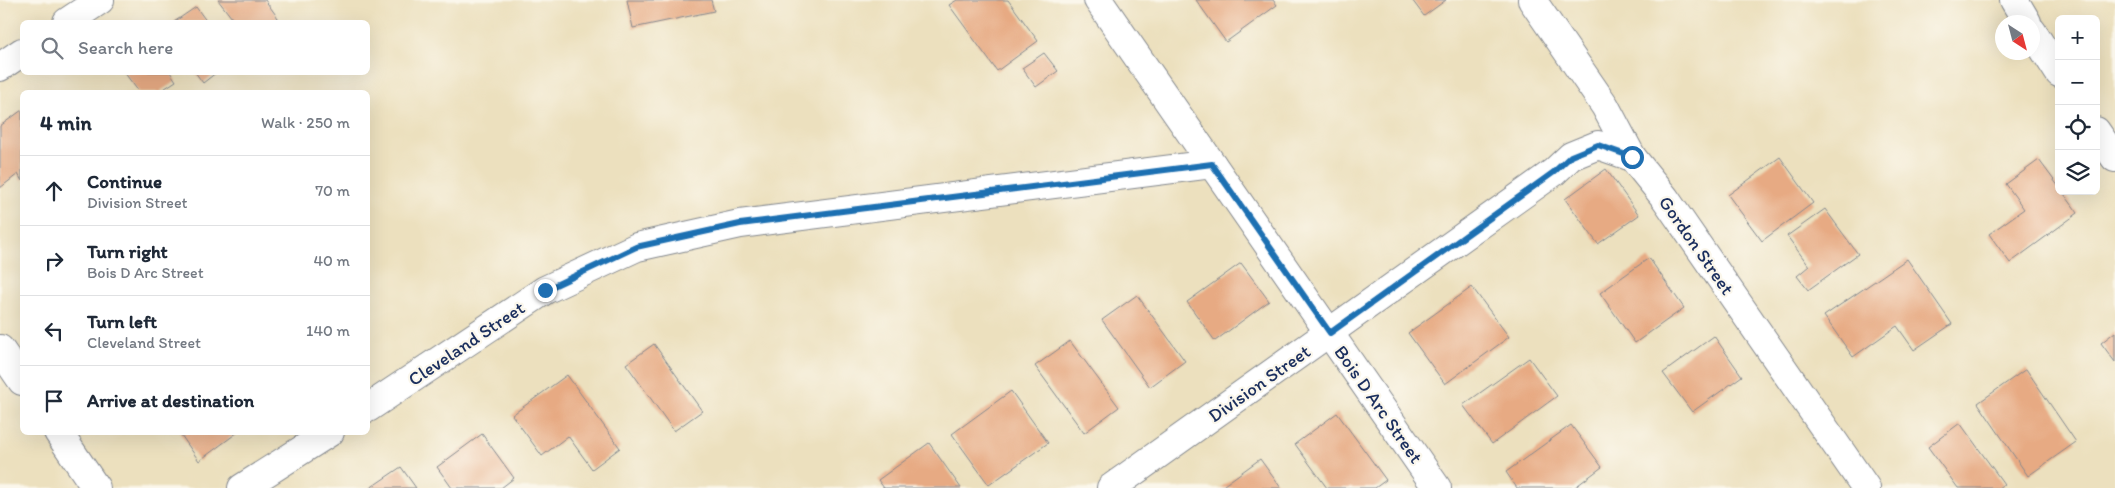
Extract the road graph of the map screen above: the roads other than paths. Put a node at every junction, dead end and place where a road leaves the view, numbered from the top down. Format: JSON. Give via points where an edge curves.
{"nodes":[{"id":1,"x":100,"y":0,"type":"edge"},
{"id":2,"x":1098,"y":0,"type":"edge"},
{"id":3,"x":1532,"y":0,"type":"edge"},
{"id":4,"x":2014,"y":0,"type":"edge"},
{"id":5,"x":2023,"y":15,"type":"edge"},
{"id":6,"x":70,"y":20,"type":"edge"},
{"id":7,"x":2040,"y":44,"type":"edge"},
{"id":8,"x":20,"y":53,"type":"edge"},
{"id":9,"x":0,"y":67,"type":"edge"},
{"id":10,"x":2055,"y":68,"type":"edge"},
{"id":11,"x":2100,"y":137,"type":"edge"},
{"id":12,"x":1632,"y":157,"type":"junction"},
{"id":13,"x":2115,"y":158,"type":"edge"},
{"id":14,"x":1212,"y":164,"type":"junction"},
{"id":15,"x":1330,"y":333,"type":"junction"},
{"id":16,"x":0,"y":349,"type":"edge"},
{"id":17,"x":20,"y":378,"type":"edge"},
{"id":18,"x":370,"y":407,"type":"edge"},
{"id":19,"x":60,"y":435,"type":"edge"},
{"id":20,"x":325,"y":435,"type":"edge"},
{"id":21,"x":96,"y":488,"type":"edge"},
{"id":22,"x":242,"y":488,"type":"edge"},
{"id":23,"x":1112,"y":488,"type":"edge"},
{"id":24,"x":1437,"y":488,"type":"edge"},
{"id":25,"x":1866,"y":488,"type":"edge"}],
"edges":[{"from":1,"to":6,"type":"street"},
{"from":2,"to":14,"type":"street","name":"Bois D Arc Street"},
{"from":3,"to":12,"type":"street","name":"Gordon Street","via":[[1606,106]]},
{"from":4,"to":5,"type":"street"},
{"from":7,"to":10,"type":"street"},
{"from":8,"to":9,"type":"street"},
{"from":11,"to":13,"type":"street"},
{"from":12,"to":15,"type":"street","name":"Division Street","via":[[1598,145],[1571,156],[1554,172]]},
{"from":12,"to":25,"type":"street","name":"Gordon Street","via":[[1665,198]]},
{"from":14,"to":15,"type":"street","name":"Bois D Arc Street"},
{"from":14,"to":18,"type":"street","name":"Cleveland Street","via":[[740,224],[636,247],[545,290]]},
{"from":15,"to":23,"type":"street","name":"Division Street"},
{"from":15,"to":24,"type":"street","name":"Bois D Arc Street"},
{"from":16,"to":17,"type":"street"},
{"from":19,"to":21,"type":"street"},
{"from":20,"to":22,"type":"street"}]}
